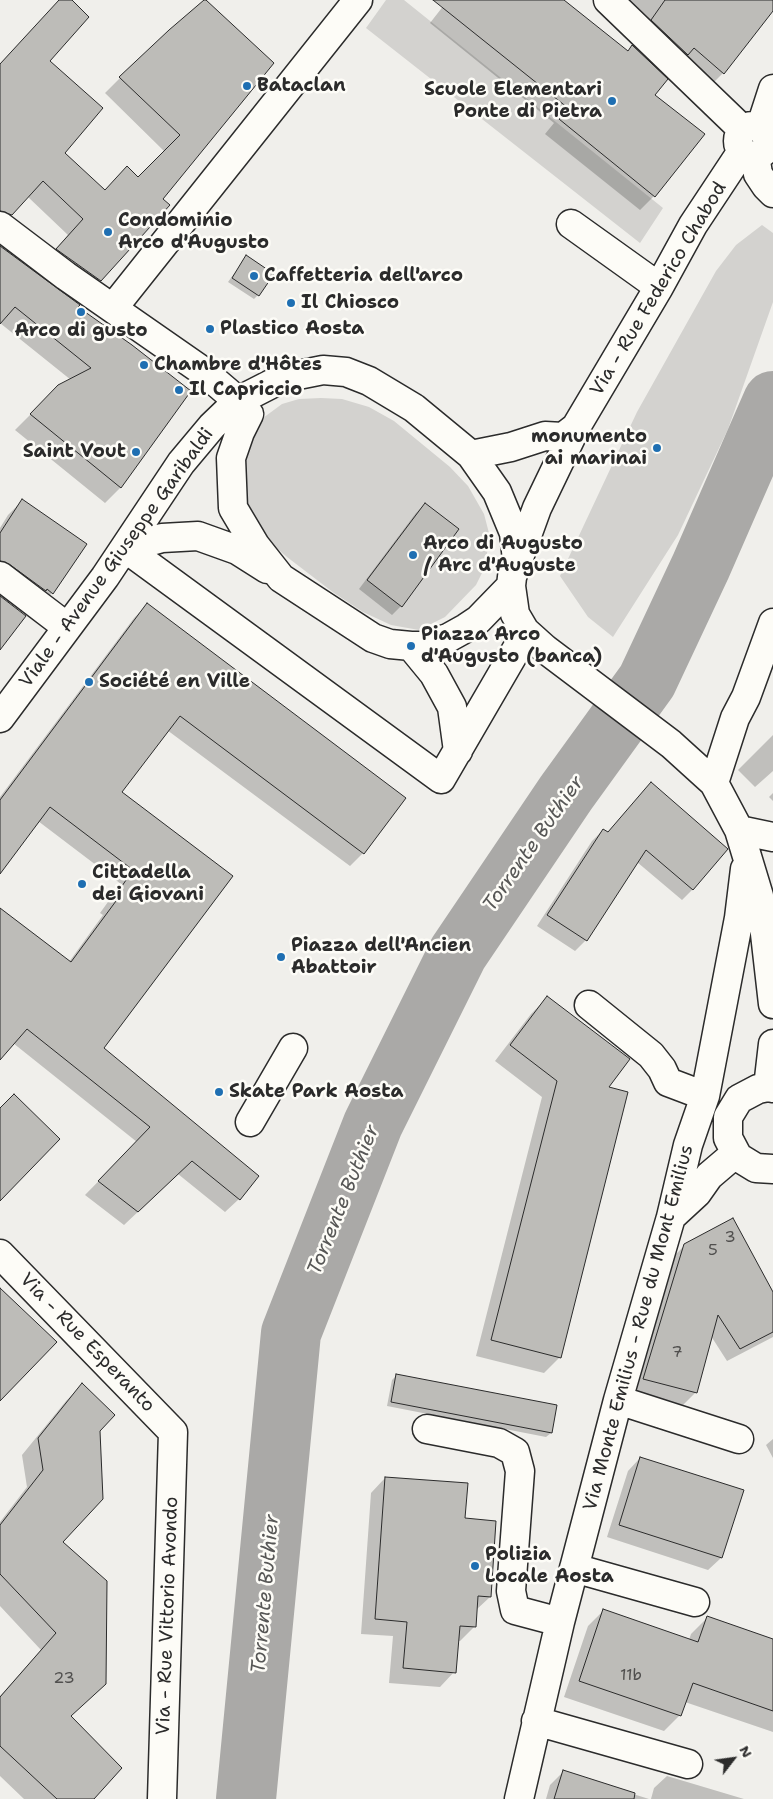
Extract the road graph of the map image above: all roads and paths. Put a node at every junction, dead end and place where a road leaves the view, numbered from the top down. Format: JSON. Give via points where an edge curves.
{"nodes":[{"id":1,"x":358,"y":0,"type":"edge"},
{"id":2,"x":608,"y":0,"type":"edge"},
{"id":3,"x":773,"y":89,"type":"edge"},
{"id":4,"x":756,"y":136,"type":"edge"},
{"id":5,"x":773,"y":192,"type":"edge"},
{"id":6,"x":571,"y":224,"type":"dead end"},
{"id":7,"x":0,"y":226,"type":"edge"},
{"id":8,"x":659,"y":287,"type":"junction"},
{"id":9,"x":113,"y":308,"type":"junction"},
{"id":10,"x":238,"y":401,"type":"junction"},
{"id":11,"x":576,"y":427,"type":"junction"},
{"id":12,"x":471,"y":455,"type":"junction"},
{"id":13,"x":125,"y":548,"type":"junction"},
{"id":14,"x":514,"y":575,"type":"junction"},
{"id":15,"x":0,"y":576,"type":"edge"},
{"id":16,"x":281,"y":578,"type":"junction"},
{"id":17,"x":773,"y":623,"type":"edge"},
{"id":18,"x":67,"y":627,"type":"junction"},
{"id":19,"x":525,"y":630,"type":"junction"},
{"id":20,"x":411,"y":646,"type":"junction"},
{"id":21,"x":773,"y":674,"type":"edge"},
{"id":22,"x":746,"y":697,"type":"junction"},
{"id":23,"x":0,"y":718,"type":"edge"},
{"id":24,"x":458,"y":751,"type":"junction"},
{"id":25,"x":714,"y":783,"type":"junction"},
{"id":26,"x":773,"y":837,"type":"edge"},
{"id":27,"x":743,"y":842,"type":"junction"},
{"id":28,"x":773,"y":1004,"type":"edge"},
{"id":29,"x":589,"y":1005,"type":"dead end"},
{"id":30,"x":773,"y":1044,"type":"edge"},
{"id":31,"x":293,"y":1048,"type":"dead end"},
{"id":32,"x":770,"y":1087,"type":"edge"},
{"id":33,"x":705,"y":1096,"type":"junction"},
{"id":34,"x":250,"y":1122,"type":"dead end"},
{"id":35,"x":736,"y":1153,"type":"junction"},
{"id":36,"x":773,"y":1169,"type":"edge"},
{"id":37,"x":675,"y":1205,"type":"junction"},
{"id":38,"x":0,"y":1254,"type":"edge"},
{"id":39,"x":618,"y":1400,"type":"junction"},
{"id":40,"x":426,"y":1429,"type":"dead end"},
{"id":41,"x":173,"y":1432,"type":"joint"},
{"id":42,"x":739,"y":1439,"type":"dead end"},
{"id":43,"x":574,"y":1568,"type":"junction"},
{"id":44,"x":695,"y":1602,"type":"dead end"},
{"id":45,"x":560,"y":1622,"type":"junction"},
{"id":46,"x":536,"y":1721,"type":"junction"},
{"id":47,"x":688,"y":1764,"type":"dead end"},
{"id":48,"x":162,"y":1799,"type":"edge"},
{"id":49,"x":519,"y":1799,"type":"edge"}],
"edges":[{"from":1,"to":9,"type":"street"},
{"from":2,"to":4,"type":"street"},
{"from":3,"to":4,"type":"street","name":"Via - Rue Federico Chabod"},
{"from":4,"to":5,"type":"street","via":[[758,174]]},
{"from":4,"to":8,"type":"street","name":"Via - Rue Federico Chabod","via":[[693,225]]},
{"from":6,"to":8,"type":"street"},
{"from":7,"to":9,"type":"street"},
{"from":8,"to":11,"type":"street","name":"Via - Rue Federico Chabod"},
{"from":9,"to":10,"type":"street","via":[[204,372]]},
{"from":10,"to":12,"type":"street","name":"Viale - Avenue Giuseppe Garibaldi","via":[[283,378],[323,370],[346,372],[369,381],[414,408]]},
{"from":10,"to":13,"type":"street","name":"Viale - Avenue Giuseppe Garibaldi","via":[[181,463]]},
{"from":10,"to":16,"type":"street","via":[[249,414],[231,458],[233,508],[254,545]]},
{"from":11,"to":12,"type":"street","via":[[564,437],[545,436]]},
{"from":11,"to":14,"type":"street","name":"Via - Rue Federico Chabod","via":[[537,508]]},
{"from":12,"to":14,"type":"street","name":"Viale - Avenue Giuseppe Garibaldi","via":[[506,511],[516,541]]},
{"from":13,"to":16,"type":"street","via":[[162,538],[198,536],[237,550]]},
{"from":13,"to":18,"type":"street","name":"Viale - Avenue Giuseppe Garibaldi"},
{"from":13,"to":24,"type":"street","via":[[441,779]]},
{"from":14,"to":19,"type":"street","name":"Viale - Avenue Giuseppe Garibaldi","via":[[515,614]]},
{"from":14,"to":20,"type":"street","via":[[478,620],[448,638]]},
{"from":15,"to":18,"type":"street"},
{"from":16,"to":20,"type":"street","via":[[373,638]]},
{"from":17,"to":22,"type":"street"},
{"from":18,"to":23,"type":"street","name":"Viale - Avenue Giuseppe Garibaldi"},
{"from":19,"to":24,"type":"street"},
{"from":19,"to":25,"type":"street","name":"Viale - Avenue Giuseppe Garibaldi","via":[[545,650],[670,744]]},
{"from":20,"to":24,"type":"street","via":[[434,674],[452,707]]},
{"from":21,"to":22,"type":"street"},
{"from":22,"to":25,"type":"street","via":[[735,718]]},
{"from":25,"to":27,"type":"street"},
{"from":26,"to":27,"type":"street","via":[[768,835]]},
{"from":27,"to":28,"type":"street","via":[[759,896]]},
{"from":27,"to":33,"type":"street","name":"Via Monte Emilius - Rue du Mont Emilius","via":[[739,918]]},
{"from":29,"to":33,"type":"street","via":[[651,1055],[668,1082]]},
{"from":30,"to":32,"type":"street"},
{"from":31,"to":34,"type":"street"},
{"from":32,"to":35,"type":"street","via":[[758,1088],[739,1099],[728,1117],[728,1138]]},
{"from":33,"to":37,"type":"street","name":"Via Monte Emilius - Rue du Mont Emilius","via":[[688,1145]]},
{"from":35,"to":36,"type":"street","via":[[756,1168]]},
{"from":35,"to":37,"type":"street","via":[[709,1176],[697,1194]]},
{"from":37,"to":39,"type":"street","name":"Via Monte Emilius - Rue du Mont Emilius"},
{"from":38,"to":41,"type":"street","name":"Via - Rue Esperanto"},
{"from":39,"to":42,"type":"street"},
{"from":39,"to":43,"type":"street","name":"Via Monte Emilius - Rue du Mont Emilius"},
{"from":40,"to":45,"type":"street","via":[[499,1443],[515,1452],[520,1472],[511,1591],[515,1610]]},
{"from":41,"to":48,"type":"street","name":"Via - Rue Vittorio Avondo"},
{"from":43,"to":44,"type":"street"},
{"from":43,"to":45,"type":"street","name":"Via Monte Emilius - Rue du Mont Emilius"},
{"from":45,"to":46,"type":"street","name":"Via Monte Emilius - Rue du Mont Emilius"},
{"from":46,"to":47,"type":"street"},
{"from":46,"to":49,"type":"street","name":"Via Monte Emilius - Rue du Mont Emilius"}]}
